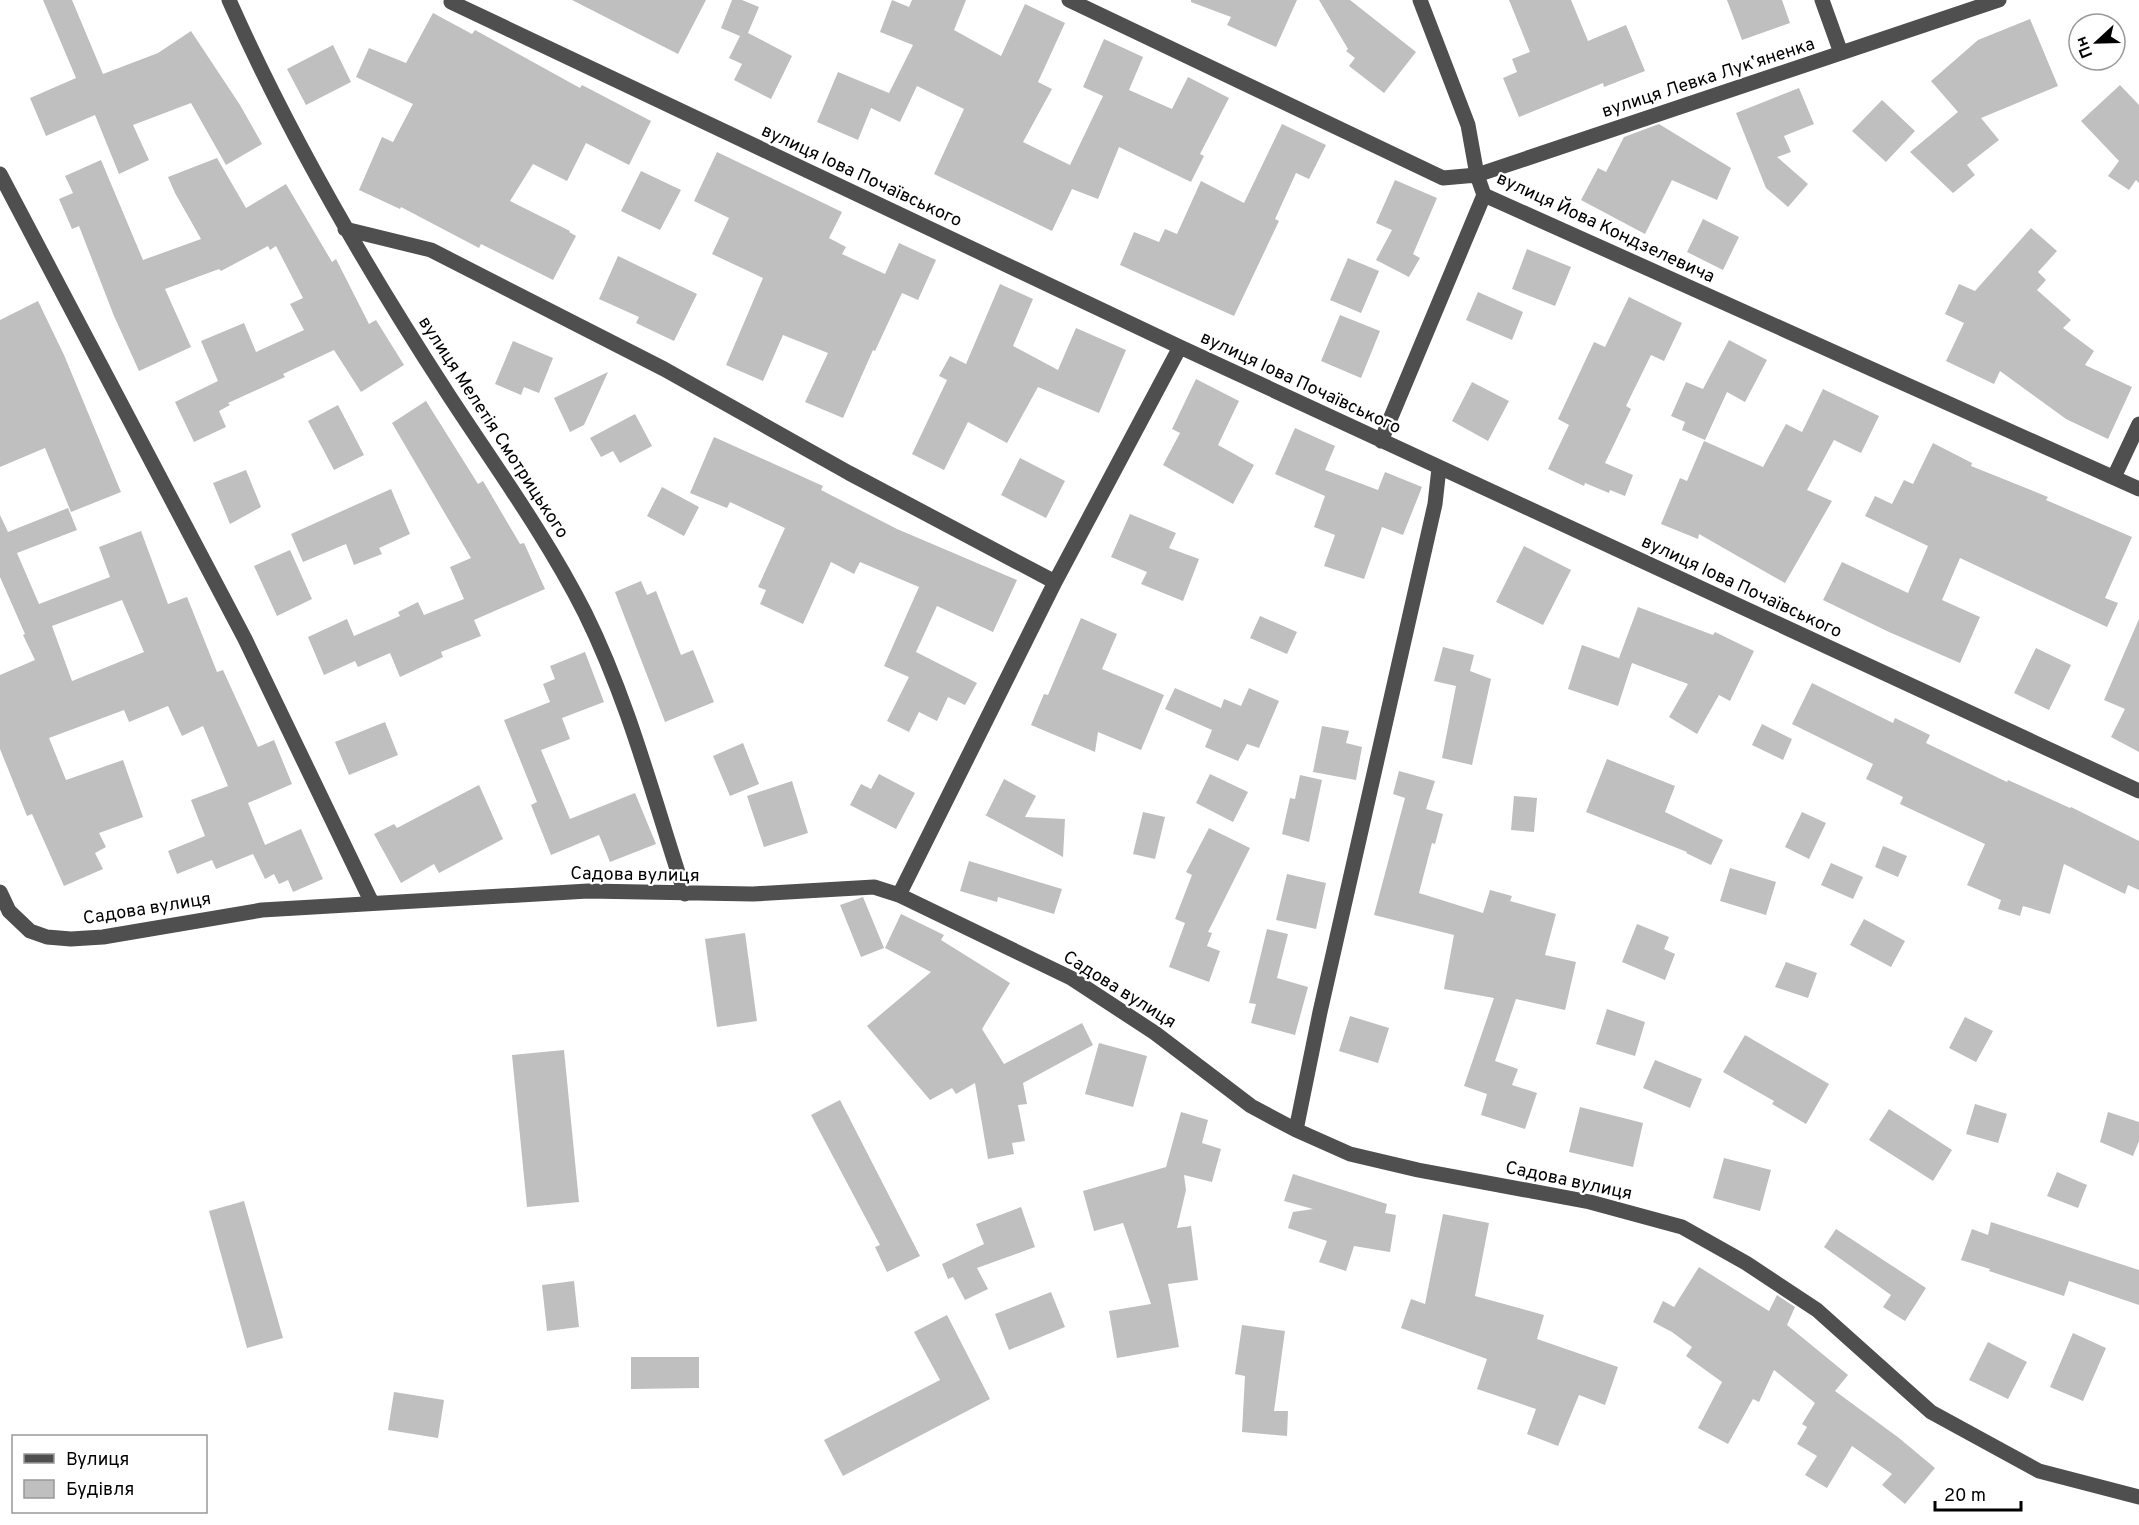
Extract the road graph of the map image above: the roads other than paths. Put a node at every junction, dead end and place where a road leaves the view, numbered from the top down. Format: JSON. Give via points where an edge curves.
{"nodes":[{"id":1,"x":229,"y":0,"type":"edge"},
{"id":2,"x":1069,"y":0,"type":"edge"},
{"id":3,"x":1420,"y":0,"type":"edge"},
{"id":4,"x":1822,"y":0,"type":"edge"},
{"id":5,"x":1999,"y":0,"type":"edge"},
{"id":6,"x":451,"y":2,"type":"dead end"},
{"id":7,"x":1841,"y":53,"type":"junction"},
{"id":8,"x":0,"y":174,"type":"edge"},
{"id":9,"x":1477,"y":175,"type":"junction"},
{"id":10,"x":1484,"y":195,"type":"junction"},
{"id":11,"x":345,"y":229,"type":"junction"},
{"id":12,"x":1180,"y":347,"type":"junction"},
{"id":13,"x":2139,"y":424,"type":"edge"},
{"id":14,"x":1381,"y":441,"type":"junction"},
{"id":15,"x":1439,"y":468,"type":"junction"},
{"id":16,"x":2114,"y":477,"type":"junction"},
{"id":17,"x":2139,"y":489,"type":"edge"},
{"id":18,"x":1055,"y":582,"type":"junction"},
{"id":19,"x":2139,"y":791,"type":"edge"},
{"id":20,"x":0,"y":892,"type":"edge"},
{"id":21,"x":685,"y":894,"type":"junction"},
{"id":22,"x":899,"y":895,"type":"junction"},
{"id":23,"x":372,"y":903,"type":"junction"},
{"id":24,"x":1296,"y":1130,"type":"junction"},
{"id":25,"x":2139,"y":1497,"type":"edge"}],
"edges":[{"from":1,"to":11,"type":"street","name":"вулиця Мелетія Смотрицького"},
{"from":2,"to":9,"type":"street","name":"вулиця Йова Кондзелевича","via":[[1443,178]]},
{"from":3,"to":9,"type":"street","via":[[1468,125]]},
{"from":4,"to":7,"type":"street"},
{"from":5,"to":7,"type":"street","name":"вулиця Левка Лукʼяненка"},
{"from":6,"to":12,"type":"street","name":"вулиця Іова Почаївського"},
{"from":7,"to":9,"type":"street","name":"вулиця Левка Лукʼяненка"},
{"from":8,"to":23,"type":"street","via":[[245,639]]},
{"from":9,"to":10,"type":"street","name":"вулиця Йова Кондзелевича"},
{"from":10,"to":14,"type":"street"},
{"from":10,"to":16,"type":"street","name":"вулиця Йова Кондзелевича"},
{"from":11,"to":18,"type":"street","via":[[431,250],[664,369]]},
{"from":11,"to":21,"type":"street","name":"вулиця Мелетія Смотрицького","via":[[538,530],[585,613],[619,693]]},
{"from":12,"to":14,"type":"street","name":"вулиця Іова Почаївського"},
{"from":12,"to":18,"type":"street"},
{"from":13,"to":16,"type":"street"},
{"from":14,"to":15,"type":"street","name":"вулиця Іова Почаївського"},
{"from":15,"to":19,"type":"street","name":"вулиця Іова Почаївського"},
{"from":15,"to":24,"type":"street","via":[[1436,504]]},
{"from":16,"to":17,"type":"street","name":"вулиця Йова Кондзелевича"},
{"from":18,"to":22,"type":"street"},
{"from":20,"to":23,"type":"street","name":"Садова вулиця","via":[[9,911],[30,931],[71,939],[103,938],[262,910]]},
{"from":21,"to":22,"type":"street","name":"Садова вулиця","via":[[874,887]]},
{"from":21,"to":23,"type":"street","name":"Садова вулиця","via":[[588,891]]},
{"from":22,"to":24,"type":"street","name":"Садова вулиця","via":[[1071,978],[1155,1033],[1251,1106]]},
{"from":24,"to":25,"type":"street","name":"Садова вулиця","via":[[1350,1154],[1590,1202],[1682,1227],[1817,1310],[1931,1412],[2039,1471]]}]}
